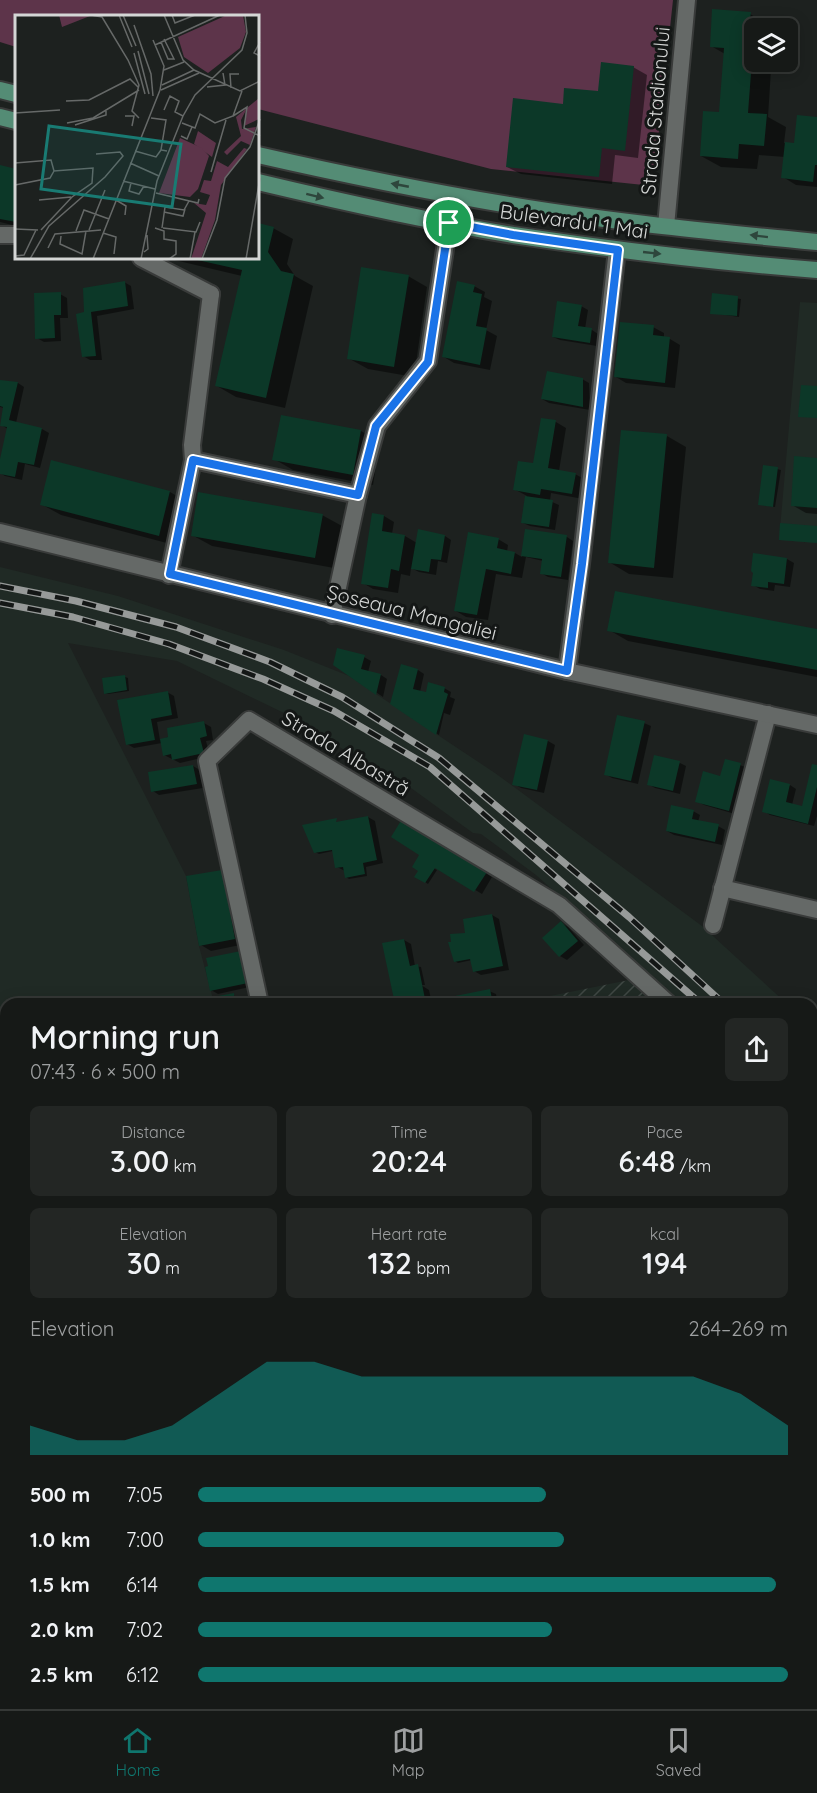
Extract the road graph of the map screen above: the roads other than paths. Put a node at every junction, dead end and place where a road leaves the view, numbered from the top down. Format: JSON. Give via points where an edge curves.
{"nodes":[{"id":1,"x":687,"y":0,"type":"edge"},
{"id":2,"x":0,"y":90,"type":"edge"},
{"id":3,"x":15,"y":94,"type":"edge"},
{"id":4,"x":0,"y":117,"type":"edge"},
{"id":5,"x":15,"y":121,"type":"edge"},
{"id":6,"x":260,"y":155,"type":"edge"},
{"id":7,"x":260,"y":182,"type":"edge"},
{"id":8,"x":449,"y":223,"type":"junction"},
{"id":9,"x":666,"y":226,"type":"junction"},
{"id":10,"x":817,"y":242,"type":"edge"},
{"id":11,"x":618,"y":250,"type":"junction"},
{"id":12,"x":145,"y":260,"type":"edge"},
{"id":13,"x":817,"y":270,"type":"edge"},
{"id":14,"x":193,"y":460,"type":"junction"},
{"id":15,"x":358,"y":495,"type":"junction"},
{"id":16,"x":0,"y":532,"type":"edge"},
{"id":17,"x":170,"y":574,"type":"junction"},
{"id":18,"x":332,"y":615,"type":"junction"},
{"id":19,"x":567,"y":671,"type":"junction"},
{"id":20,"x":768,"y":714,"type":"junction"},
{"id":21,"x":817,"y":725,"type":"edge"},
{"id":22,"x":722,"y":888,"type":"junction"},
{"id":23,"x":817,"y":910,"type":"edge"},
{"id":24,"x":713,"y":925,"type":"dead end"},
{"id":25,"x":259,"y":998,"type":"edge"},
{"id":26,"x":662,"y":998,"type":"edge"}],
"edges":[{"from":1,"to":9,"type":"street","name":"Strada Stadionului"},
{"from":2,"to":3,"type":"main road"},
{"from":4,"to":5,"type":"main road"},
{"from":9,"to":6,"type":"main road","name":"Bulevardul 1 Mai","one_way":true,"via":[[467,198]]},
{"from":7,"to":8,"type":"main road","name":"Bulevardul 1 Mai","one_way":true},
{"from":8,"to":11,"type":"main road","name":"Bulevardul 1 Mai"},
{"from":8,"to":15,"type":"street","via":[[428,362],[376,426]]},
{"from":10,"to":9,"type":"main road","name":"Bulevardul 1 Mai","one_way":true},
{"from":11,"to":13,"type":"main road","name":"Bulevardul 1 Mai","one_way":true},
{"from":11,"to":19,"type":"street"},
{"from":12,"to":14,"type":"street","via":[[211,294]]},
{"from":14,"to":15,"type":"street"},
{"from":14,"to":17,"type":"street"},
{"from":15,"to":18,"type":"street"},
{"from":16,"to":17,"type":"street","name":"Șoseaua Mangaliei"},
{"from":17,"to":18,"type":"street","name":"Șoseaua Mangaliei"},
{"from":18,"to":19,"type":"street","name":"Șoseaua Mangaliei"},
{"from":19,"to":20,"type":"street","name":"Șoseaua Mangaliei"},
{"from":20,"to":21,"type":"street","name":"Șoseaua Mangaliei"},
{"from":20,"to":22,"type":"street"},
{"from":22,"to":23,"type":"street"},
{"from":22,"to":24,"type":"street"},
{"from":25,"to":26,"type":"street","name":"Strada Albastră","via":[[207,761],[249,720],[559,905]]}]}
